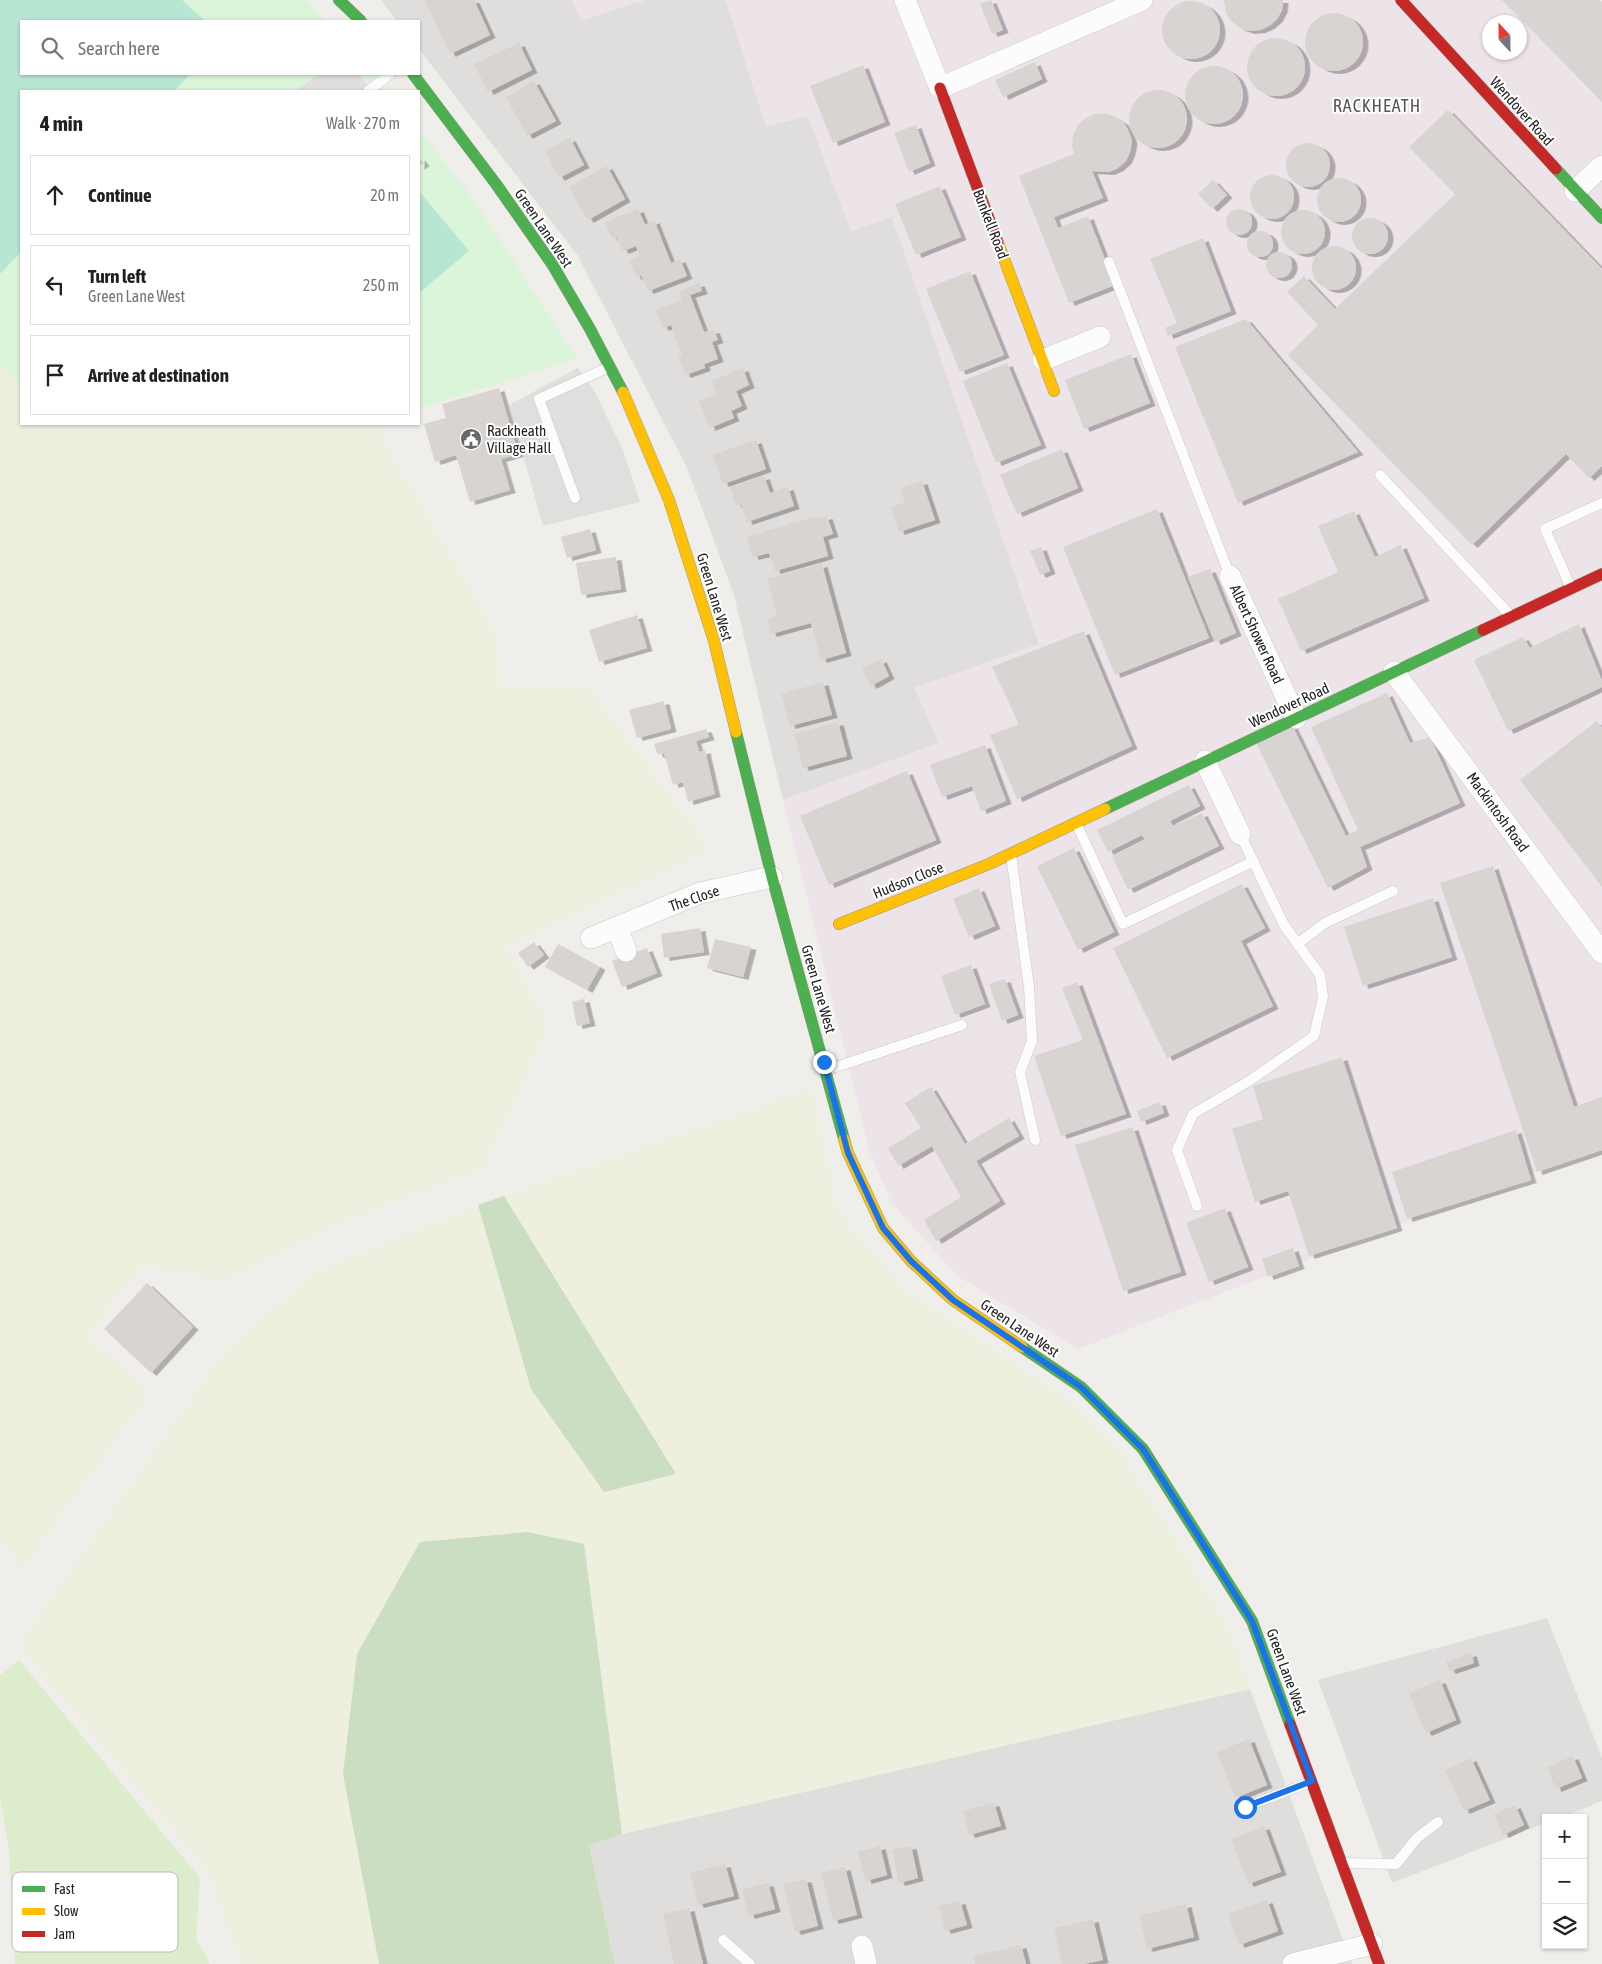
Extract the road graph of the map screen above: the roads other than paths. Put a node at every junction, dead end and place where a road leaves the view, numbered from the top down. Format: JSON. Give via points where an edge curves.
{"nodes":[{"id":1,"x":339,"y":0,"type":"edge"},
{"id":2,"x":905,"y":0,"type":"edge"},
{"id":3,"x":1142,"y":0,"type":"edge"},
{"id":4,"x":1401,"y":0,"type":"edge"},
{"id":5,"x":360,"y":20,"type":"edge"},
{"id":6,"x":389,"y":75,"type":"edge"},
{"id":7,"x":414,"y":75,"type":"edge"},
{"id":8,"x":940,"y":88,"type":"junction"},
{"id":9,"x":369,"y":90,"type":"edge"},
{"id":10,"x":1602,"y":166,"type":"edge"},
{"id":11,"x":1576,"y":191,"type":"junction"},
{"id":12,"x":1602,"y":218,"type":"edge"},
{"id":13,"x":1109,"y":262,"type":"dead end"},
{"id":14,"x":1100,"y":338,"type":"dead end"},
{"id":15,"x":1043,"y":360,"type":"junction"},
{"id":16,"x":609,"y":366,"type":"junction"},
{"id":17,"x":1054,"y":391,"type":"dead end"},
{"id":18,"x":1380,"y":475,"type":"dead end"},
{"id":19,"x":575,"y":498,"type":"dead end"},
{"id":20,"x":1602,"y":503,"type":"edge"},
{"id":21,"x":1602,"y":574,"type":"edge"},
{"id":22,"x":1230,"y":576,"type":"joint"},
{"id":23,"x":1571,"y":588,"type":"junction"},
{"id":24,"x":1511,"y":617,"type":"junction"},
{"id":25,"x":1394,"y":672,"type":"junction"},
{"id":26,"x":1296,"y":718,"type":"junction"},
{"id":27,"x":1205,"y":761,"type":"junction"},
{"id":28,"x":1076,"y":823,"type":"junction"},
{"id":29,"x":1240,"y":834,"type":"joint"},
{"id":30,"x":1011,"y":854,"type":"junction"},
{"id":31,"x":1254,"y":862,"type":"junction"},
{"id":32,"x":989,"y":864,"type":"joint"},
{"id":33,"x":772,"y":877,"type":"junction"},
{"id":34,"x":1393,"y":891,"type":"dead end"},
{"id":35,"x":839,"y":924,"type":"dead end"},
{"id":36,"x":617,"y":927,"type":"junction"},
{"id":37,"x":591,"y":938,"type":"dead end"},
{"id":38,"x":1298,"y":944,"type":"junction"},
{"id":39,"x":626,"y":951,"type":"dead end"},
{"id":40,"x":1602,"y":953,"type":"edge"},
{"id":41,"x":962,"y":1025,"type":"dead end"},
{"id":42,"x":827,"y":1070,"type":"junction"},
{"id":43,"x":1035,"y":1140,"type":"dead end"},
{"id":44,"x":1197,"y":1206,"type":"dead end"},
{"id":45,"x":1312,"y":1781,"type":"junction"},
{"id":46,"x":1245,"y":1807,"type":"dead end"},
{"id":47,"x":1438,"y":1822,"type":"dead end"},
{"id":48,"x":1342,"y":1863,"type":"junction"},
{"id":49,"x":723,"y":1940,"type":"dead end"},
{"id":50,"x":1372,"y":1944,"type":"junction"},
{"id":51,"x":750,"y":1964,"type":"edge"},
{"id":52,"x":1293,"y":1964,"type":"edge"},
{"id":53,"x":1379,"y":1964,"type":"edge"}],
"edges":[{"from":1,"to":5,"type":"street"},
{"from":2,"to":8,"type":"street","name":"Bunkell Road"},
{"from":3,"to":8,"type":"street"},
{"from":4,"to":11,"type":"street","name":"Wendover Road"},
{"from":6,"to":9,"type":"lane"},
{"from":7,"to":16,"type":"street","name":"Green Lane West","via":[[552,264]]},
{"from":8,"to":15,"type":"street","name":"Bunkell Road"},
{"from":10,"to":11,"type":"street"},
{"from":11,"to":12,"type":"street","name":"Wendover Road"},
{"from":13,"to":22,"type":"lane"},
{"from":14,"to":15,"type":"street"},
{"from":15,"to":17,"type":"street","name":"Bunkell Road"},
{"from":16,"to":19,"type":"lane","via":[[540,399]]},
{"from":16,"to":33,"type":"street","name":"Green Lane West","via":[[628,402],[669,500],[714,641]]},
{"from":18,"to":24,"type":"lane"},
{"from":20,"to":23,"type":"lane","via":[[1545,529]]},
{"from":21,"to":23,"type":"street","name":"Wendover Road"},
{"from":22,"to":26,"type":"street","name":"Albert Shower Road"},
{"from":23,"to":24,"type":"street","name":"Wendover Road"},
{"from":24,"to":25,"type":"street","name":"Wendover Road"},
{"from":25,"to":26,"type":"street","name":"Wendover Road"},
{"from":25,"to":40,"type":"street","name":"Mackintosh Road"},
{"from":26,"to":27,"type":"street","name":"Wendover Road"},
{"from":27,"to":28,"type":"street","name":"Wendover Road"},
{"from":27,"to":29,"type":"street"},
{"from":28,"to":30,"type":"street","name":"Wendover Road"},
{"from":28,"to":31,"type":"lane","via":[[1123,924]]},
{"from":29,"to":31,"type":"lane"},
{"from":30,"to":32,"type":"street","name":"Wendover Road"},
{"from":30,"to":43,"type":"lane","via":[[1029,987],[1032,1041],[1020,1072]]},
{"from":31,"to":38,"type":"lane","via":[[1284,925]]},
{"from":32,"to":35,"type":"street","name":"Hudson Close"},
{"from":33,"to":36,"type":"street","name":"The Close","via":[[700,893]]},
{"from":33,"to":42,"type":"street","name":"Green Lane West"},
{"from":34,"to":38,"type":"lane","via":[[1325,923]]},
{"from":36,"to":37,"type":"street","name":"The Close"},
{"from":36,"to":39,"type":"street"},
{"from":38,"to":44,"type":"lane","via":[[1320,975],[1323,997],[1314,1036],[1193,1114],[1176,1150]]},
{"from":41,"to":42,"type":"lane"},
{"from":42,"to":45,"type":"street","name":"Green Lane West","via":[[848,1153],[883,1228],[911,1261],[953,1300],[1081,1387],[1143,1449],[1252,1621]]},
{"from":45,"to":46,"type":"lane"},
{"from":45,"to":48,"type":"street","name":"Green Lane West"},
{"from":47,"to":48,"type":"lane","via":[[1417,1838],[1396,1864]]},
{"from":48,"to":50,"type":"street","name":"Green Lane West"},
{"from":49,"to":51,"type":"lane"},
{"from":50,"to":52,"type":"street"},
{"from":50,"to":53,"type":"street","name":"Green Lane West"}]}
